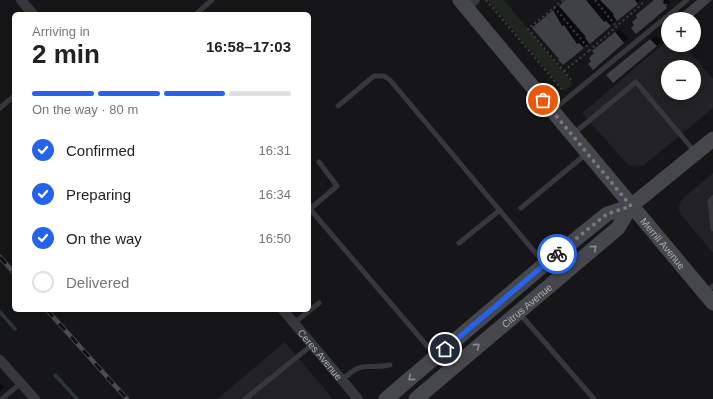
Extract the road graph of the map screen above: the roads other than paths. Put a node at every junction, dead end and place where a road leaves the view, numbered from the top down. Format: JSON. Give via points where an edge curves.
{"nodes":[{"id":1,"x":21,"y":0,"type":"edge"},
{"id":2,"x":212,"y":0,"type":"edge"},
{"id":3,"x":687,"y":0,"type":"edge"},
{"id":4,"x":467,"y":2,"type":"edge"},
{"id":5,"x":31,"y":12,"type":"edge"},
{"id":6,"x":198,"y":12,"type":"edge"},
{"id":7,"x":12,"y":98,"type":"edge"},
{"id":8,"x":338,"y":106,"type":"dead end"},
{"id":9,"x":0,"y":108,"type":"edge"},
{"id":10,"x":553,"y":111,"type":"junction"},
{"id":11,"x":572,"y":134,"type":"junction"},
{"id":12,"x":713,"y":139,"type":"edge"},
{"id":13,"x":587,"y":153,"type":"junction"},
{"id":14,"x":696,"y":153,"type":"junction"},
{"id":15,"x":319,"y":162,"type":"dead end"},
{"id":16,"x":713,"y":198,"type":"edge"},
{"id":17,"x":311,"y":206,"type":"edge"},
{"id":18,"x":631,"y":206,"type":"junction"},
{"id":19,"x":521,"y":208,"type":"dead end"},
{"id":20,"x":311,"y":210,"type":"edge"},
{"id":21,"x":500,"y":210,"type":"junction"},
{"id":22,"x":713,"y":229,"type":"edge"},
{"id":23,"x":459,"y":244,"type":"dead end"},
{"id":24,"x":545,"y":264,"type":"junction"},
{"id":25,"x":710,"y":294,"type":"edge"},
{"id":26,"x":319,"y":303,"type":"dead end"},
{"id":27,"x":311,"y":309,"type":"edge"},
{"id":28,"x":285,"y":312,"type":"edge"},
{"id":29,"x":308,"y":312,"type":"edge"},
{"id":30,"x":518,"y":312,"type":"junction"},
{"id":31,"x":294,"y":323,"type":"junction"},
{"id":32,"x":312,"y":345,"type":"junction"},
{"id":33,"x":436,"y":356,"type":"junction"},
{"id":34,"x":0,"y":360,"type":"edge"},
{"id":35,"x":390,"y":365,"type":"dead end"},
{"id":36,"x":342,"y":380,"type":"junction"},
{"id":37,"x":21,"y":383,"type":"junction"},
{"id":38,"x":2,"y":399,"type":"edge"},
{"id":39,"x":35,"y":399,"type":"edge"},
{"id":40,"x":245,"y":399,"type":"edge"},
{"id":41,"x":358,"y":399,"type":"edge"},
{"id":42,"x":386,"y":399,"type":"edge"},
{"id":43,"x":416,"y":399,"type":"edge"},
{"id":44,"x":594,"y":399,"type":"edge"}],
"edges":[{"from":1,"to":5,"type":"street"},
{"from":2,"to":6,"type":"lane"},
{"from":3,"to":10,"type":"lane"},
{"from":4,"to":10,"type":"main road","name":"Merrill Avenue"},
{"from":7,"to":9,"type":"lane"},
{"from":8,"to":21,"type":"lane","via":[[374,76],[384,76]]},
{"from":10,"to":11,"type":"main road","name":"Merrill Avenue"},
{"from":11,"to":13,"type":"main road","name":"Merrill Avenue"},
{"from":11,"to":14,"type":"lane","via":[[636,82]]},
{"from":12,"to":14,"type":"main road","name":"Citrus Avenue"},
{"from":13,"to":18,"type":"main road","name":"Merrill Avenue"},
{"from":13,"to":19,"type":"lane"},
{"from":14,"to":18,"type":"main road","name":"Citrus Avenue"},
{"from":15,"to":17,"type":"lane","via":[[337,186]]},
{"from":16,"to":22,"type":"lane","via":[[710,201]]},
{"from":18,"to":24,"type":"main road","name":"Citrus Avenue","via":[[607,214]]},
{"from":18,"to":25,"type":"main road","name":"Merrill Avenue"},
{"from":30,"to":18,"type":"main road","name":"Citrus Avenue","one_way":true,"via":[[618,228]]},
{"from":20,"to":33,"type":"lane"},
{"from":21,"to":23,"type":"lane"},
{"from":21,"to":24,"type":"lane"},
{"from":24,"to":33,"type":"main road","name":"Citrus Avenue"},
{"from":26,"to":27,"type":"lane"},
{"from":28,"to":31,"type":"street","name":"Ceres Avenue"},
{"from":29,"to":31,"type":"lane"},
{"from":43,"to":30,"type":"main road","name":"Citrus Avenue","one_way":true},
{"from":30,"to":44,"type":"lane"},
{"from":31,"to":32,"type":"street","name":"Ceres Avenue"},
{"from":32,"to":36,"type":"street","name":"Ceres Avenue"},
{"from":32,"to":40,"type":"lane"},
{"from":33,"to":42,"type":"main road","name":"Citrus Avenue","one_way":true},
{"from":34,"to":37,"type":"street"},
{"from":35,"to":36,"type":"lane","via":[[364,365],[354,369]]},
{"from":36,"to":41,"type":"street","name":"Ceres Avenue"},
{"from":37,"to":38,"type":"lane"},
{"from":37,"to":39,"type":"street"}]}
